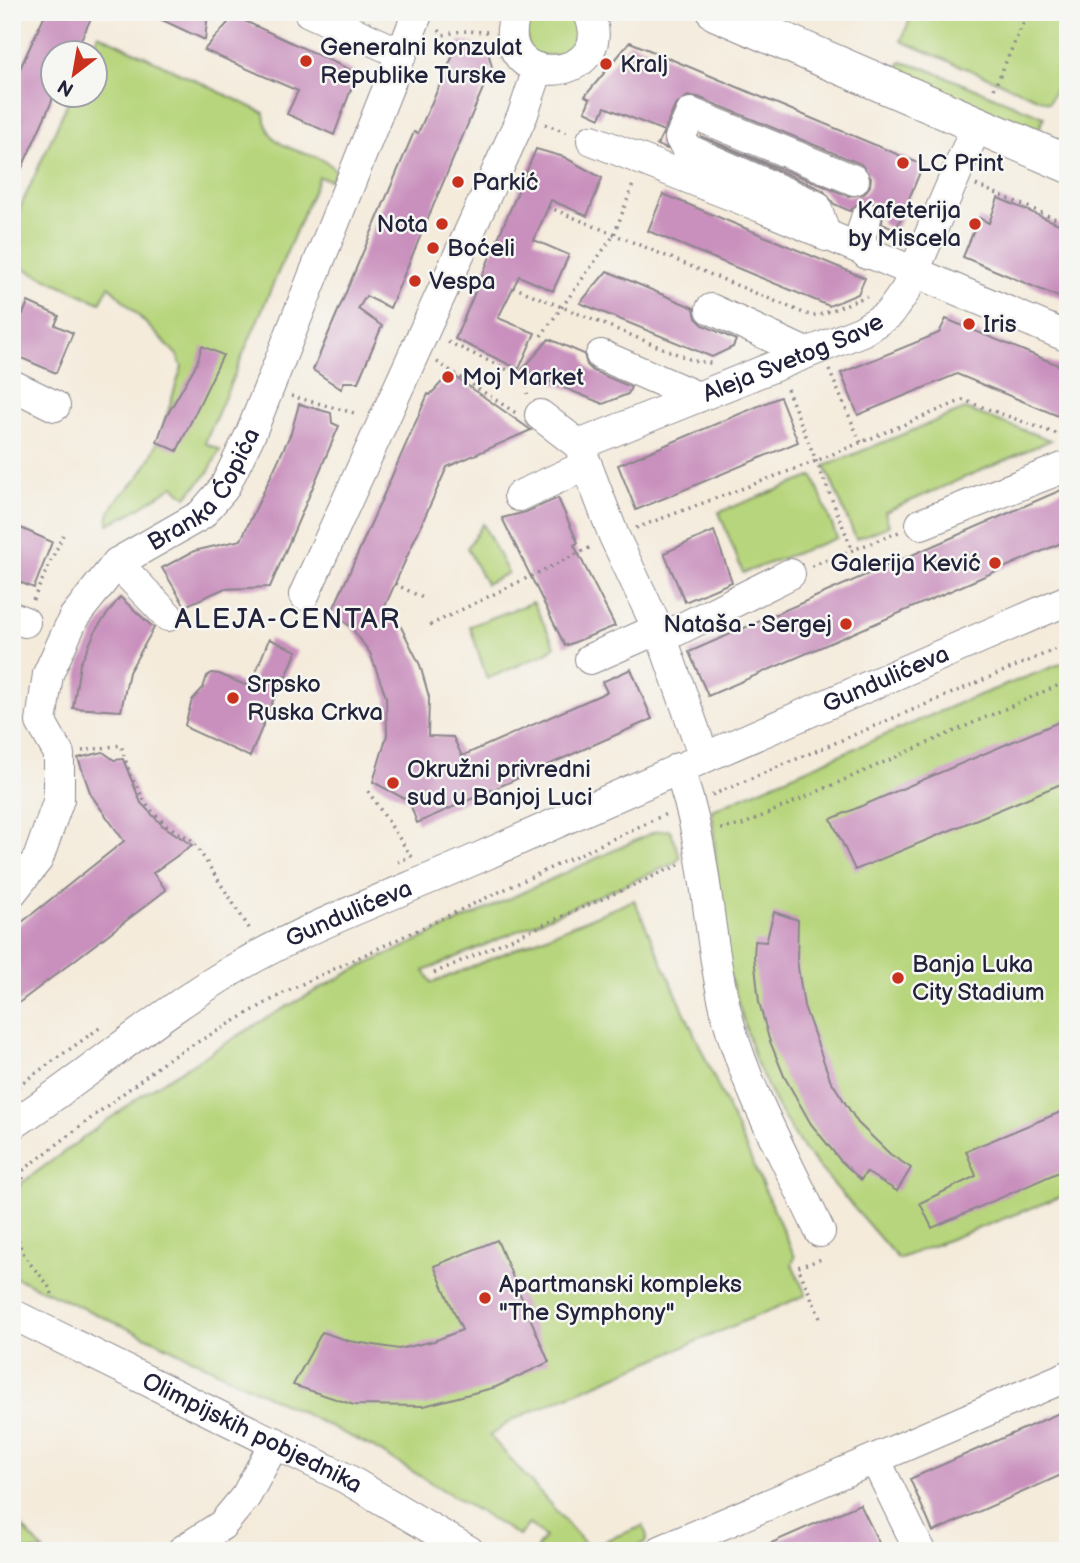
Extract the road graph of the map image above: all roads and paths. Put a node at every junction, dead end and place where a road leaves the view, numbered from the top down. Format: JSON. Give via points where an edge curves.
{"nodes":[{"id":1,"x":309,"y":12,"type":"edge"},
{"id":2,"x":516,"y":12,"type":"edge"},
{"id":3,"x":588,"y":12,"type":"edge"},
{"id":4,"x":716,"y":12,"type":"edge"},
{"id":5,"x":1028,"y":12,"type":"edge"},
{"id":6,"x":417,"y":16,"type":"edge"},
{"id":7,"x":493,"y":32,"type":"dead end"},
{"id":8,"x":402,"y":54,"type":"junction"},
{"id":9,"x":538,"y":69,"type":"junction"},
{"id":10,"x":994,"y":89,"type":"dead end"},
{"id":11,"x":523,"y":114,"type":"junction"},
{"id":12,"x":977,"y":125,"type":"junction"},
{"id":13,"x":592,"y":140,"type":"joint"},
{"id":14,"x":642,"y":160,"type":"junction"},
{"id":15,"x":1068,"y":164,"type":"edge"},
{"id":16,"x":854,"y":180,"type":"dead end"},
{"id":17,"x":972,"y":186,"type":"dead end"},
{"id":18,"x":548,"y":207,"type":"dead end"},
{"id":19,"x":866,"y":218,"type":"dead end"},
{"id":20,"x":1068,"y":224,"type":"edge"},
{"id":21,"x":614,"y":235,"type":"junction"},
{"id":22,"x":826,"y":236,"type":"junction"},
{"id":23,"x":867,"y":254,"type":"junction"},
{"id":24,"x":914,"y":271,"type":"junction"},
{"id":25,"x":513,"y":287,"type":"dead end"},
{"id":26,"x":868,"y":296,"type":"dead end"},
{"id":27,"x":563,"y":307,"type":"junction"},
{"id":28,"x":711,"y":309,"type":"dead end"},
{"id":29,"x":541,"y":336,"type":"dead end"},
{"id":30,"x":1068,"y":337,"type":"edge"},
{"id":31,"x":419,"y":342,"type":"junction"},
{"id":32,"x":601,"y":355,"type":"dead end"},
{"id":33,"x":722,"y":358,"type":"dead end"},
{"id":34,"x":817,"y":360,"type":"junction"},
{"id":35,"x":776,"y":364,"type":"junction"},
{"id":36,"x":526,"y":378,"type":"dead end"},
{"id":37,"x":12,"y":385,"type":"edge"},
{"id":38,"x":289,"y":396,"type":"dead end"},
{"id":39,"x":698,"y":397,"type":"junction"},
{"id":40,"x":55,"y":406,"type":"dead end"},
{"id":41,"x":528,"y":414,"type":"joint"},
{"id":42,"x":384,"y":420,"type":"junction"},
{"id":43,"x":1068,"y":438,"type":"edge"},
{"id":44,"x":861,"y":443,"type":"junction"},
{"id":45,"x":583,"y":455,"type":"junction"},
{"id":46,"x":816,"y":461,"type":"junction"},
{"id":47,"x":1068,"y":466,"type":"edge"},
{"id":48,"x":519,"y":496,"type":"dead end"},
{"id":49,"x":921,"y":524,"type":"joint"},
{"id":50,"x":63,"y":535,"type":"dead end"},
{"id":51,"x":614,"y":536,"type":"junction"},
{"id":52,"x":852,"y":550,"type":"junction"},
{"id":53,"x":117,"y":563,"type":"junction"},
{"id":54,"x":790,"y":574,"type":"joint"},
{"id":55,"x":395,"y":583,"type":"dead end"},
{"id":56,"x":304,"y":595,"type":"dead end"},
{"id":57,"x":425,"y":599,"type":"dead end"},
{"id":58,"x":1068,"y":600,"type":"edge"},
{"id":59,"x":168,"y":616,"type":"dead end"},
{"id":60,"x":18,"y":619,"type":"edge"},
{"id":61,"x":430,"y":625,"type":"dead end"},
{"id":62,"x":731,"y":626,"type":"dead end"},
{"id":63,"x":663,"y":641,"type":"junction"},
{"id":64,"x":1068,"y":643,"type":"edge"},
{"id":65,"x":590,"y":659,"type":"dead end"},
{"id":66,"x":1068,"y":681,"type":"edge"},
{"id":67,"x":59,"y":754,"type":"junction"},
{"id":68,"x":691,"y":762,"type":"junction"},
{"id":69,"x":368,"y":791,"type":"dead end"},
{"id":70,"x":692,"y":804,"type":"junction"},
{"id":71,"x":716,"y":820,"type":"dead end"},
{"id":72,"x":700,"y":855,"type":"junction"},
{"id":73,"x":411,"y":856,"type":"dead end"},
{"id":74,"x":12,"y":892,"type":"edge"},
{"id":75,"x":251,"y":931,"type":"dead end"},
{"id":76,"x":434,"y":973,"type":"dead end"},
{"id":77,"x":14,"y":1125,"type":"edge"},
{"id":78,"x":23,"y":1177,"type":"dead end"},
{"id":79,"x":12,"y":1179,"type":"edge"},
{"id":80,"x":820,"y":1232,"type":"joint"},
{"id":81,"x":52,"y":1297,"type":"dead end"},
{"id":82,"x":16,"y":1316,"type":"edge"},
{"id":83,"x":820,"y":1318,"type":"dead end"},
{"id":84,"x":1068,"y":1376,"type":"edge"},
{"id":85,"x":275,"y":1442,"type":"junction"},
{"id":86,"x":875,"y":1460,"type":"junction"},
{"id":87,"x":182,"y":1551,"type":"edge"},
{"id":88,"x":469,"y":1551,"type":"edge"},
{"id":89,"x":660,"y":1551,"type":"edge"},
{"id":90,"x":920,"y":1551,"type":"edge"}],
"edges":[{"from":1,"to":8,"type":"street"},
{"from":2,"to":9,"type":"street","via":[[512,38],[517,51]]},
{"from":3,"to":9,"type":"street","via":[[593,32],[585,57],[563,71]]},
{"from":4,"to":12,"type":"main road"},
{"from":5,"to":10,"type":"path"},
{"from":6,"to":7,"type":"path","via":[[443,35]]},
{"from":6,"to":8,"type":"street","name":"Branka Ćopića"},
{"from":8,"to":53,"type":"street","name":"Branka Ćopića","via":[[251,432],[224,488],[201,515]]},
{"from":9,"to":11,"type":"street"},
{"from":11,"to":13,"type":"path","via":[[563,133]]},
{"from":11,"to":31,"type":"street"},
{"from":12,"to":15,"type":"main road"},
{"from":12,"to":24,"type":"street","name":"Aleja Svetog Save"},
{"from":13,"to":14,"type":"street"},
{"from":14,"to":21,"type":"path"},
{"from":14,"to":22,"type":"street"},
{"from":16,"to":22,"type":"street","via":[[691,113],[680,138],[687,149],[816,206]]},
{"from":17,"to":20,"type":"path"},
{"from":18,"to":21,"type":"path"},
{"from":19,"to":23,"type":"street","via":[[860,238]]},
{"from":21,"to":26,"type":"path","via":[[806,314],[817,316]]},
{"from":21,"to":27,"type":"path"},
{"from":22,"to":23,"type":"street"},
{"from":23,"to":24,"type":"street"},
{"from":24,"to":30,"type":"street"},
{"from":24,"to":34,"type":"street","name":"Aleja Svetog Save","via":[[889,314]]},
{"from":25,"to":27,"type":"path"},
{"from":27,"to":29,"type":"path"},
{"from":27,"to":33,"type":"path","via":[[694,361],[705,364]]},
{"from":28,"to":34,"type":"street"},
{"from":31,"to":36,"type":"path"},
{"from":31,"to":41,"type":"path","via":[[446,366]]},
{"from":31,"to":42,"type":"street"},
{"from":32,"to":39,"type":"street"},
{"from":34,"to":35,"type":"street","name":"Aleja Svetog Save"},
{"from":34,"to":44,"type":"path"},
{"from":35,"to":39,"type":"street","name":"Aleja Svetog Save"},
{"from":35,"to":46,"type":"path"},
{"from":37,"to":40,"type":"street"},
{"from":38,"to":42,"type":"path"},
{"from":39,"to":45,"type":"street","name":"Aleja Svetog Save"},
{"from":41,"to":45,"type":"street"},
{"from":42,"to":56,"type":"street"},
{"from":43,"to":44,"type":"path","via":[[963,400]]},
{"from":44,"to":46,"type":"path"},
{"from":45,"to":48,"type":"street","name":"Aleja Svetog Save"},
{"from":45,"to":51,"type":"street"},
{"from":46,"to":51,"type":"path"},
{"from":46,"to":52,"type":"path"},
{"from":47,"to":49,"type":"street"},
{"from":49,"to":52,"type":"path"},
{"from":50,"to":60,"type":"path"},
{"from":51,"to":61,"type":"path"},
{"from":51,"to":63,"type":"street"},
{"from":52,"to":54,"type":"path"},
{"from":53,"to":59,"type":"street"},
{"from":53,"to":67,"type":"street","name":"Branka Ćopića","via":[[74,617],[48,674],[41,722]]},
{"from":54,"to":63,"type":"street"},
{"from":55,"to":57,"type":"path"},
{"from":58,"to":68,"type":"street","name":"Gundulićeva"},
{"from":62,"to":63,"type":"street"},
{"from":63,"to":65,"type":"street"},
{"from":63,"to":68,"type":"street"},
{"from":64,"to":70,"type":"path"},
{"from":66,"to":71,"type":"path","via":[[742,825],[721,829]]},
{"from":67,"to":74,"type":"street","via":[[58,799],[50,829],[34,867]]},
{"from":67,"to":75,"type":"path","via":[[121,745],[130,775],[148,807],[166,825],[193,841]]},
{"from":68,"to":70,"type":"street"},
{"from":68,"to":77,"type":"street","name":"Gundulićeva","via":[[300,934],[167,1013]]},
{"from":69,"to":73,"type":"path"},
{"from":70,"to":72,"type":"street"},
{"from":70,"to":79,"type":"path","via":[[287,991],[168,1059]]},
{"from":72,"to":76,"type":"path"},
{"from":72,"to":80,"type":"street","via":[[729,1021],[746,1074]]},
{"from":78,"to":81,"type":"path","via":[[14,1228],[19,1248]]},
{"from":80,"to":83,"type":"path","via":[[829,1256],[797,1267]]},
{"from":82,"to":85,"type":"street","name":"Olimpijskih pobjednika"},
{"from":84,"to":86,"type":"street"},
{"from":85,"to":87,"type":"street","via":[[246,1496],[222,1525]]},
{"from":85,"to":88,"type":"street","name":"Olimpijskih pobjednika","via":[[348,1479]]},
{"from":86,"to":89,"type":"street"},
{"from":86,"to":90,"type":"street"}]}
